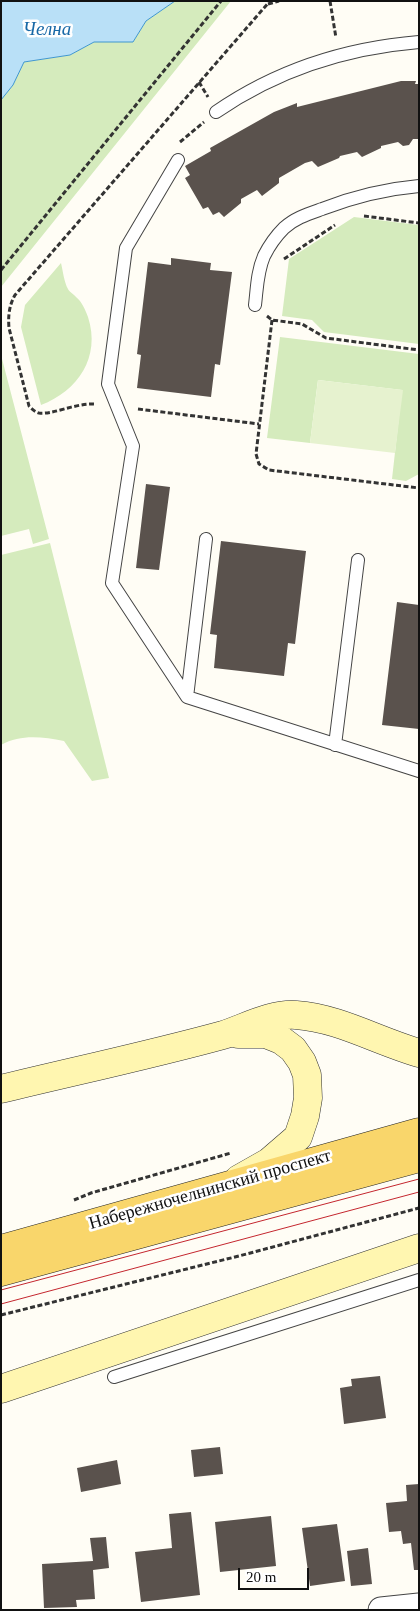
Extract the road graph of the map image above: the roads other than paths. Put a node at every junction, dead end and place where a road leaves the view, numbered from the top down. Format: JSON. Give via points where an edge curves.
{"nodes":[{"id":1,"x":419,"y":42,"type":"edge"},
{"id":2,"x":216,"y":112,"type":"road end"},
{"id":3,"x":178,"y":160,"type":"dead end"},
{"id":4,"x":419,"y":186,"type":"edge"},
{"id":5,"x":255,"y":306,"type":"road end"},
{"id":6,"x":206,"y":539,"type":"dead end"},
{"id":7,"x":358,"y":560,"type":"dead end"},
{"id":8,"x":187,"y":697,"type":"junction"},
{"id":9,"x":335,"y":745,"type":"junction"},
{"id":10,"x":419,"y":771,"type":"edge"},
{"id":11,"x":224,"y":1034,"type":"junction"},
{"id":12,"x":419,"y":1053,"type":"edge"},
{"id":13,"x":1,"y":1089,"type":"edge"},
{"id":14,"x":419,"y":1132,"type":"edge"},
{"id":15,"x":419,"y":1158,"type":"edge"},
{"id":16,"x":231,"y":1184,"type":"junction"},
{"id":17,"x":1,"y":1248,"type":"edge"},
{"id":18,"x":419,"y":1248,"type":"edge"},
{"id":19,"x":1,"y":1272,"type":"edge"},
{"id":20,"x":419,"y":1280,"type":"edge"},
{"id":21,"x":114,"y":1376,"type":"dead end"},
{"id":22,"x":1,"y":1389,"type":"edge"},
{"id":23,"x":419,"y":1606,"type":"edge"},
{"id":24,"x":380,"y":1610,"type":"edge"}],
"edges":[{"from":1,"to":2,"type":"lane","via":[[340,56],[295,69]]},
{"from":3,"to":8,"type":"lane","via":[[126,248],[108,384],[134,446],[112,583]]},
{"from":4,"to":5,"type":"lane","via":[[349,199],[300,217],[285,227],[264,255]]},
{"from":6,"to":8,"type":"lane"},
{"from":7,"to":9,"type":"lane"},
{"from":8,"to":9,"type":"lane"},
{"from":9,"to":10,"type":"lane"},
{"from":11,"to":12,"type":"street","via":[[264,1020],[294,1015],[335,1022]]},
{"from":11,"to":13,"type":"street"},
{"from":11,"to":16,"type":"street","via":[[266,1034],[281,1040],[302,1062],[307,1076],[306,1107],[298,1137],[269,1162]]},
{"from":14,"to":16,"type":"main road","name":"Набережночелнинский проспект"},
{"from":15,"to":19,"type":"main road","name":"Набережночелнинский проспект"},
{"from":16,"to":17,"type":"main road","name":"Набережночелнинский проспект"},
{"from":18,"to":22,"type":"street"},
{"from":20,"to":21,"type":"lane"},
{"from":23,"to":24,"type":"street"}]}
